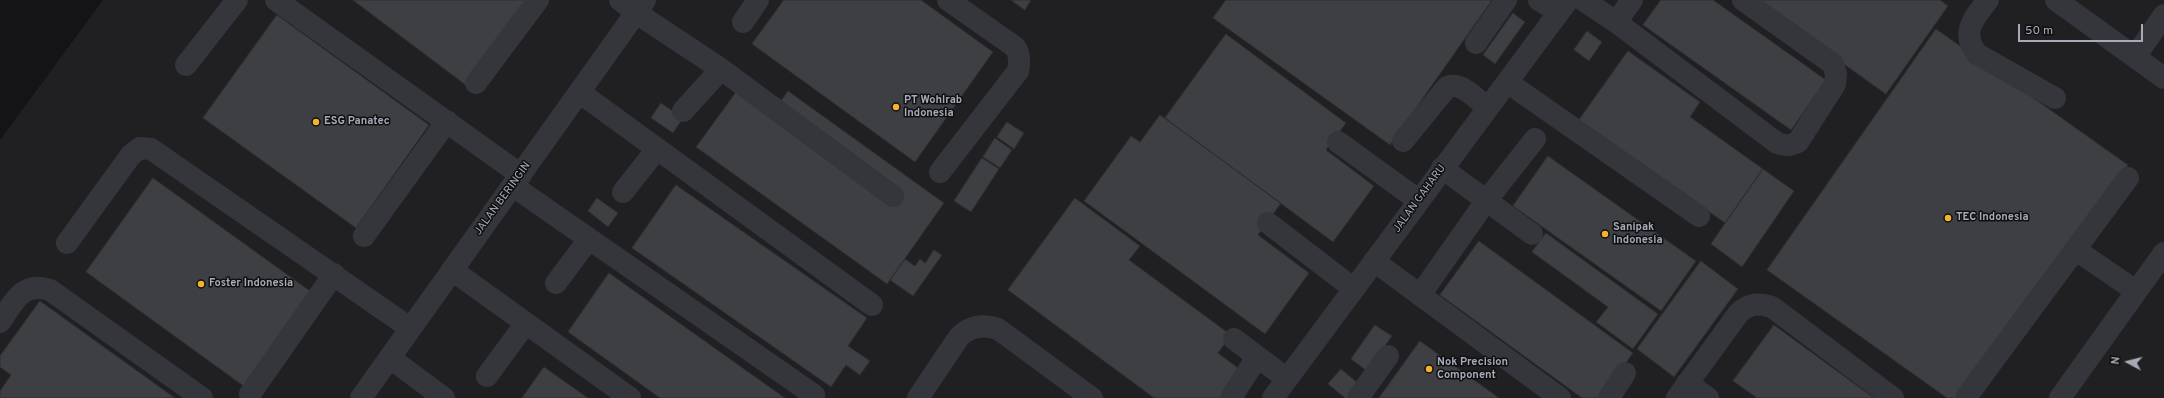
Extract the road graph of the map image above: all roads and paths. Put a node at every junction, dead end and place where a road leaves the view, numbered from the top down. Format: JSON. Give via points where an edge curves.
{"nodes":[{"id":1,"x":237,"y":0,"type":"edge"},
{"id":2,"x":276,"y":0,"type":"edge"},
{"id":3,"x":538,"y":0,"type":"edge"},
{"id":4,"x":758,"y":0,"type":"edge"},
{"id":5,"x":948,"y":0,"type":"edge"},
{"id":6,"x":1506,"y":0,"type":"edge"},
{"id":7,"x":1539,"y":0,"type":"edge"},
{"id":8,"x":1583,"y":0,"type":"edge"},
{"id":9,"x":1632,"y":0,"type":"edge"},
{"id":10,"x":1743,"y":0,"type":"edge"},
{"id":11,"x":1988,"y":0,"type":"edge"},
{"id":12,"x":2056,"y":0,"type":"edge"},
{"id":13,"x":633,"y":4,"type":"edge"},
{"id":14,"x":1563,"y":6,"type":"edge"},
{"id":15,"x":2164,"y":15,"type":"edge"},
{"id":16,"x":743,"y":22,"type":"dead end"},
{"id":17,"x":1616,"y":22,"type":"junction"},
{"id":18,"x":1476,"y":43,"type":"dead end"},
{"id":19,"x":2135,"y":57,"type":"junction"},
{"id":20,"x":186,"y":65,"type":"dead end"},
{"id":21,"x":721,"y":69,"type":"junction"},
{"id":22,"x":2164,"y":78,"type":"edge"},
{"id":23,"x":1507,"y":82,"type":"junction"},
{"id":24,"x":476,"y":83,"type":"dead end"},
{"id":25,"x":579,"y":92,"type":"junction"},
{"id":26,"x":2055,"y":98,"type":"dead end"},
{"id":27,"x":1487,"y":108,"type":"junction"},
{"id":28,"x":683,"y":111,"type":"dead end"},
{"id":29,"x":447,"y":121,"type":"junction"},
{"id":30,"x":1535,"y":139,"type":"dead end"},
{"id":31,"x":1403,"y":141,"type":"dead end"},
{"id":32,"x":1338,"y":142,"type":"dead end"},
{"id":33,"x":657,"y":148,"type":"junction"},
{"id":34,"x":1442,"y":168,"type":"junction"},
{"id":35,"x":940,"y":172,"type":"dead end"},
{"id":36,"x":2128,"y":178,"type":"dead end"},
{"id":37,"x":517,"y":180,"type":"junction"},
{"id":38,"x":623,"y":192,"type":"dead end"},
{"id":39,"x":894,"y":196,"type":"dead end"},
{"id":40,"x":1418,"y":200,"type":"junction"},
{"id":41,"x":1486,"y":201,"type":"junction"},
{"id":42,"x":1699,"y":216,"type":"dead end"},
{"id":43,"x":1268,"y":223,"type":"dead end"},
{"id":44,"x":1532,"y":234,"type":"dead end"},
{"id":45,"x":364,"y":236,"type":"dead end"},
{"id":46,"x":589,"y":239,"type":"junction"},
{"id":47,"x":67,"y":243,"type":"dead end"},
{"id":48,"x":2076,"y":250,"type":"junction"},
{"id":49,"x":2164,"y":253,"type":"edge"},
{"id":50,"x":1374,"y":261,"type":"junction"},
{"id":51,"x":452,"y":270,"type":"junction"},
{"id":52,"x":334,"y":274,"type":"junction"},
{"id":53,"x":556,"y":283,"type":"dead end"},
{"id":54,"x":1354,"y":289,"type":"junction"},
{"id":55,"x":2136,"y":291,"type":"junction"},
{"id":56,"x":1420,"y":295,"type":"junction"},
{"id":57,"x":872,"y":305,"type":"dead end"},
{"id":58,"x":0,"y":322,"type":"edge"},
{"id":59,"x":526,"y":323,"type":"junction"},
{"id":60,"x":410,"y":328,"type":"junction"},
{"id":61,"x":1234,"y":339,"type":"dead end"},
{"id":62,"x":1388,"y":356,"type":"dead end"},
{"id":63,"x":1257,"y":357,"type":"junction"},
{"id":64,"x":390,"y":358,"type":"junction"},
{"id":65,"x":1625,"y":373,"type":"dead end"},
{"id":66,"x":486,"y":376,"type":"dead end"},
{"id":67,"x":1287,"y":379,"type":"junction"},
{"id":68,"x":1682,"y":391,"type":"edge"},
{"id":69,"x":250,"y":394,"type":"dead end"},
{"id":70,"x":814,"y":395,"type":"dead end"},
{"id":71,"x":1967,"y":396,"type":"dead end"},
{"id":72,"x":202,"y":398,"type":"edge"},
{"id":73,"x":361,"y":398,"type":"edge"},
{"id":74,"x":444,"y":398,"type":"edge"},
{"id":75,"x":630,"y":398,"type":"edge"},
{"id":76,"x":918,"y":398,"type":"edge"},
{"id":77,"x":1092,"y":398,"type":"edge"},
{"id":78,"x":1231,"y":398,"type":"edge"},
{"id":79,"x":1273,"y":398,"type":"edge"},
{"id":80,"x":1358,"y":398,"type":"edge"},
{"id":81,"x":1560,"y":398,"type":"edge"},
{"id":82,"x":1609,"y":398,"type":"edge"},
{"id":83,"x":1708,"y":398,"type":"edge"},
{"id":84,"x":1893,"y":398,"type":"edge"},
{"id":85,"x":2060,"y":398,"type":"edge"}],
"edges":[{"from":1,"to":20,"type":"street"},
{"from":2,"to":29,"type":"street"},
{"from":3,"to":24,"type":"street"},
{"from":4,"to":16,"type":"street"},
{"from":5,"to":35,"type":"street","via":[[1015,47],[1018,51],[1019,64],[1018,71]]},
{"from":6,"to":18,"type":"street"},
{"from":7,"to":14,"type":"street"},
{"from":8,"to":17,"type":"street"},
{"from":9,"to":17,"type":"street"},
{"from":10,"to":17,"type":"street","via":[[1833,64],[1835,68],[1835,84],[1798,142],[1788,146],[1777,142]]},
{"from":11,"to":26,"type":"street","via":[[1972,20],[1968,38],[1972,47],[1977,54]]},
{"from":12,"to":19,"type":"street"},
{"from":13,"to":21,"type":"street"},
{"from":13,"to":25,"type":"street","name":"JALAN BERINGIN"},
{"from":14,"to":23,"type":"street","name":"JALAN GAHARU"},
{"from":15,"to":19,"type":"street"},
{"from":19,"to":22,"type":"street"},
{"from":21,"to":28,"type":"street"},
{"from":21,"to":39,"type":"street"},
{"from":23,"to":27,"type":"street","name":"JALAN GAHARU"},
{"from":23,"to":42,"type":"street"},
{"from":25,"to":33,"type":"street"},
{"from":25,"to":37,"type":"street","name":"JALAN BERINGIN"},
{"from":27,"to":31,"type":"street","via":[[1459,86],[1446,87]]},
{"from":27,"to":34,"type":"street","name":"JALAN GAHARU"},
{"from":29,"to":37,"type":"street"},
{"from":29,"to":45,"type":"street"},
{"from":30,"to":41,"type":"street"},
{"from":32,"to":40,"type":"street"},
{"from":33,"to":38,"type":"street"},
{"from":33,"to":57,"type":"street"},
{"from":34,"to":40,"type":"street","name":"JALAN GAHARU"},
{"from":34,"to":41,"type":"street"},
{"from":36,"to":48,"type":"street"},
{"from":37,"to":46,"type":"street"},
{"from":37,"to":51,"type":"street","name":"JALAN BERINGIN"},
{"from":40,"to":50,"type":"street","name":"JALAN GAHARU"},
{"from":41,"to":44,"type":"street"},
{"from":41,"to":56,"type":"street"},
{"from":43,"to":54,"type":"street"},
{"from":46,"to":53,"type":"street"},
{"from":46,"to":70,"type":"street"},
{"from":47,"to":52,"type":"street","via":[[131,155],[136,150],[145,148]]},
{"from":48,"to":55,"type":"street"},
{"from":48,"to":71,"type":"street"},
{"from":49,"to":55,"type":"street"},
{"from":50,"to":54,"type":"street","name":"JALAN GAHARU"},
{"from":50,"to":56,"type":"street"},
{"from":51,"to":59,"type":"street"},
{"from":51,"to":60,"type":"street","name":"JALAN BERINGIN"},
{"from":52,"to":60,"type":"street"},
{"from":52,"to":69,"type":"street"},
{"from":54,"to":67,"type":"street","name":"JALAN GAHARU"},
{"from":55,"to":85,"type":"street"},
{"from":56,"to":81,"type":"street"},
{"from":58,"to":72,"type":"street","via":[[22,292],[31,287],[50,290]]},
{"from":59,"to":66,"type":"street"},
{"from":59,"to":75,"type":"street"},
{"from":60,"to":64,"type":"street","name":"JALAN BERINGIN"},
{"from":61,"to":63,"type":"street"},
{"from":62,"to":80,"type":"street"},
{"from":63,"to":67,"type":"street"},
{"from":63,"to":78,"type":"street"},
{"from":64,"to":73,"type":"street","name":"JALAN BERINGIN"},
{"from":64,"to":74,"type":"street"},
{"from":65,"to":82,"type":"street"},
{"from":67,"to":79,"type":"street","name":"JALAN GAHARU"},
{"from":68,"to":83,"type":"street"},
{"from":68,"to":84,"type":"street","via":[[1738,314],[1753,304],[1772,307]]},
{"from":76,"to":77,"type":"street","via":[[959,337],[966,330],[988,326],[998,329]]}]}
